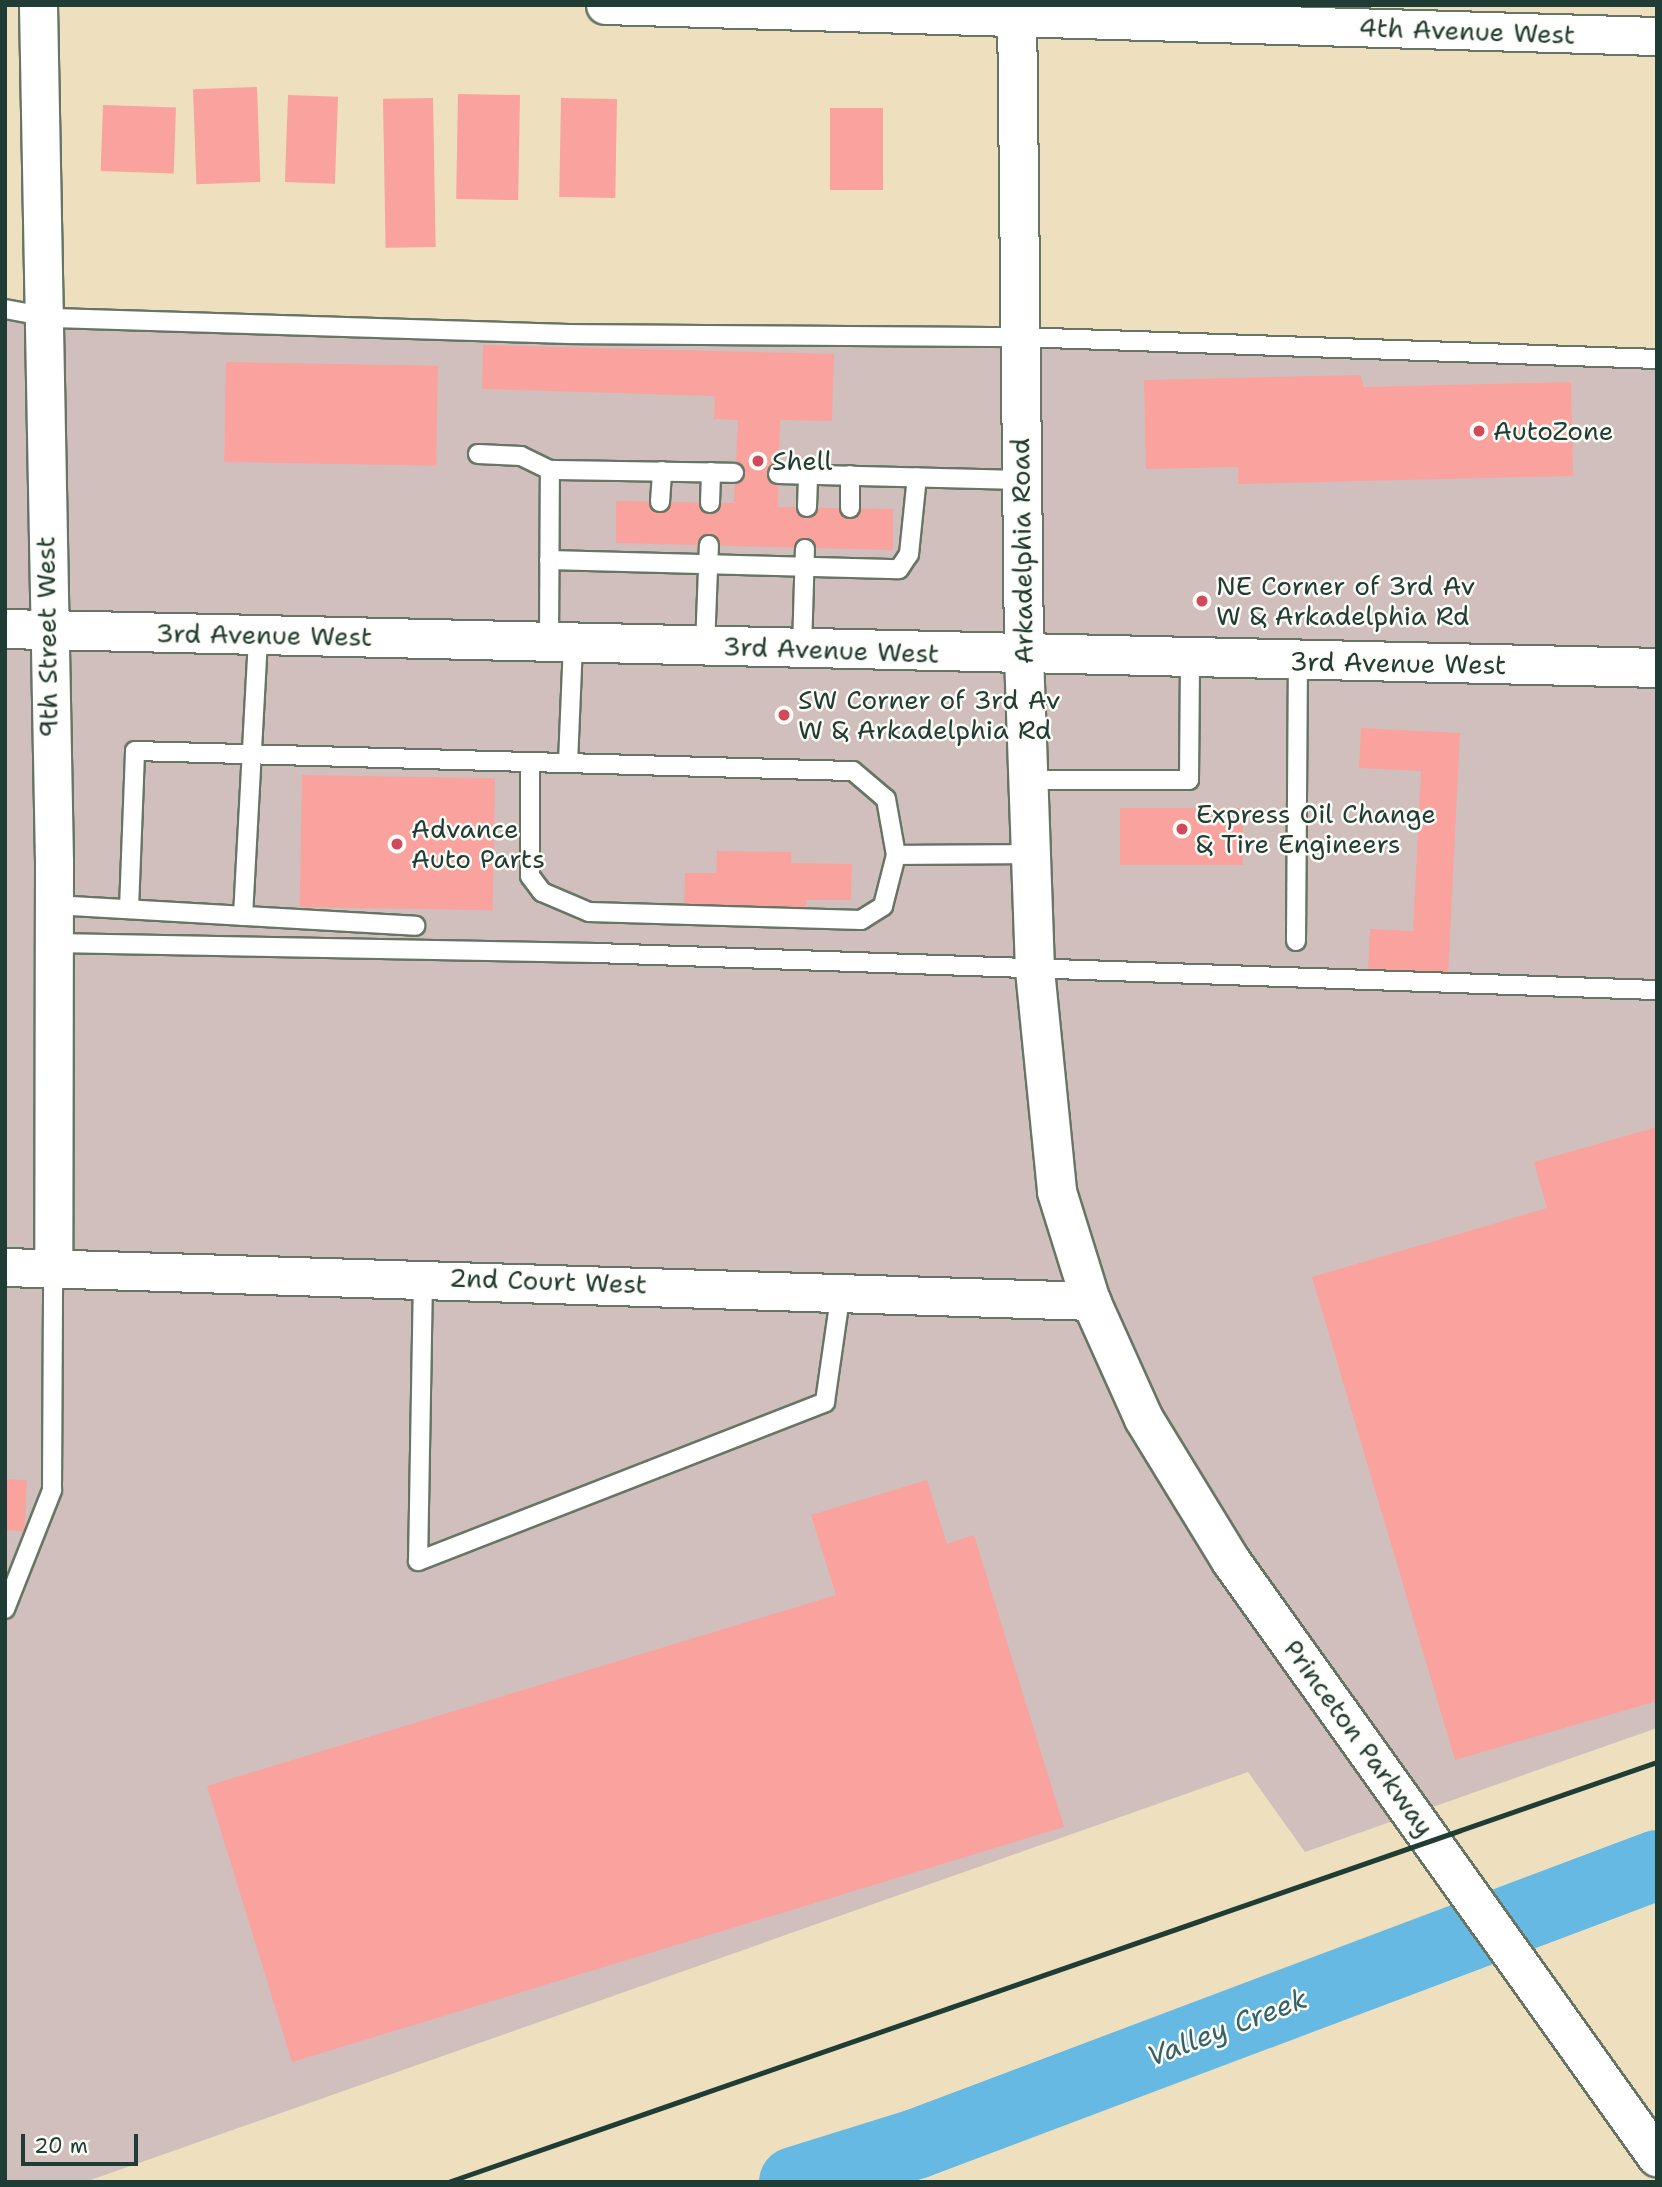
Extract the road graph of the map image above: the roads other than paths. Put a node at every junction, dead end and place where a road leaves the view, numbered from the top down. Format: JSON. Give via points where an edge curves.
{"nodes":[{"id":1,"x":38,"y":5,"type":"edge"},
{"id":2,"x":605,"y":5,"type":"edge"},
{"id":3,"x":1017,"y":11,"type":"edge"},
{"id":4,"x":1657,"y":36,"type":"edge"},
{"id":5,"x":5,"y":309,"type":"edge"},
{"id":6,"x":41,"y":316,"type":"junction"},
{"id":7,"x":1018,"y":337,"type":"junction"},
{"id":8,"x":1657,"y":359,"type":"edge"},
{"id":9,"x":478,"y":454,"type":"dead end"},
{"id":10,"x":550,"y":470,"type":"junction"},
{"id":11,"x":662,"y":471,"type":"junction"},
{"id":12,"x":711,"y":472,"type":"junction"},
{"id":13,"x":734,"y":473,"type":"dead end"},
{"id":14,"x":778,"y":474,"type":"dead end"},
{"id":15,"x":808,"y":475,"type":"junction"},
{"id":16,"x":850,"y":475,"type":"junction"},
{"id":17,"x":917,"y":477,"type":"junction"},
{"id":18,"x":1021,"y":480,"type":"junction"},
{"id":19,"x":660,"y":502,"type":"dead end"},
{"id":20,"x":710,"y":503,"type":"dead end"},
{"id":21,"x":807,"y":507,"type":"dead end"},
{"id":22,"x":850,"y":508,"type":"dead end"},
{"id":23,"x":659,"y":544,"type":"dead end"},
{"id":24,"x":709,"y":545,"type":"dead end"},
{"id":25,"x":756,"y":547,"type":"dead end"},
{"id":26,"x":805,"y":548,"type":"dead end"},
{"id":27,"x":549,"y":560,"type":"junction"},
{"id":28,"x":659,"y":563,"type":"junction"},
{"id":29,"x":709,"y":564,"type":"junction"},
{"id":30,"x":755,"y":566,"type":"junction"},
{"id":31,"x":804,"y":567,"type":"junction"},
{"id":32,"x":5,"y":629,"type":"edge"},
{"id":33,"x":45,"y":630,"type":"junction"},
{"id":34,"x":258,"y":635,"type":"junction"},
{"id":35,"x":561,"y":643,"type":"junction"},
{"id":36,"x":705,"y":647,"type":"junction"},
{"id":37,"x":802,"y":649,"type":"junction"},
{"id":38,"x":1024,"y":655,"type":"junction"},
{"id":39,"x":1189,"y":658,"type":"junction"},
{"id":40,"x":1298,"y":661,"type":"junction"},
{"id":41,"x":1657,"y":668,"type":"edge"},
{"id":42,"x":251,"y":754,"type":"junction"},
{"id":43,"x":530,"y":762,"type":"junction"},
{"id":44,"x":568,"y":763,"type":"junction"},
{"id":45,"x":1029,"y":780,"type":"junction"},
{"id":46,"x":1031,"y":854,"type":"junction"},
{"id":47,"x":897,"y":855,"type":"junction"},
{"id":48,"x":54,"y":905,"type":"junction"},
{"id":49,"x":129,"y":909,"type":"junction"},
{"id":50,"x":243,"y":916,"type":"junction"},
{"id":51,"x":415,"y":926,"type":"dead end"},
{"id":52,"x":1296,"y":941,"type":"dead end"},
{"id":53,"x":54,"y":943,"type":"junction"},
{"id":54,"x":1035,"y":970,"type":"junction"},
{"id":55,"x":1657,"y":990,"type":"edge"},
{"id":56,"x":5,"y":1267,"type":"edge"},
{"id":57,"x":53,"y":1269,"type":"junction"},
{"id":58,"x":423,"y":1278,"type":"junction"},
{"id":59,"x":841,"y":1291,"type":"junction"},
{"id":60,"x":1091,"y":1301,"type":"junction"},
{"id":61,"x":5,"y":1609,"type":"edge"},
{"id":62,"x":1657,"y":2157,"type":"edge"}],
"edges":[{"from":1,"to":6,"type":"street","name":"9th Street West"},
{"from":2,"to":3,"type":"street","name":"4th Avenue West"},
{"from":3,"to":4,"type":"street","name":"4th Avenue West"},
{"from":3,"to":7,"type":"main road","name":"Arkadelphia Road"},
{"from":5,"to":6,"type":"lane"},
{"from":6,"to":7,"type":"lane","via":[[569,334]]},
{"from":6,"to":33,"type":"street","name":"9th Street West"},
{"from":7,"to":8,"type":"lane"},
{"from":7,"to":18,"type":"main road","name":"Arkadelphia Road"},
{"from":9,"to":10,"type":"lane","via":[[521,456]]},
{"from":10,"to":11,"type":"lane"},
{"from":10,"to":27,"type":"lane"},
{"from":11,"to":12,"type":"lane"},
{"from":11,"to":19,"type":"lane"},
{"from":12,"to":13,"type":"lane"},
{"from":12,"to":20,"type":"lane"},
{"from":14,"to":15,"type":"lane"},
{"from":15,"to":16,"type":"lane"},
{"from":15,"to":21,"type":"lane"},
{"from":16,"to":17,"type":"lane"},
{"from":16,"to":22,"type":"lane"},
{"from":17,"to":18,"type":"lane"},
{"from":17,"to":31,"type":"lane","via":[[909,554],[899,569],[848,559]]},
{"from":18,"to":38,"type":"main road","name":"Arkadelphia Road"},
{"from":23,"to":28,"type":"lane"},
{"from":24,"to":29,"type":"lane"},
{"from":25,"to":30,"type":"lane"},
{"from":26,"to":31,"type":"lane"},
{"from":27,"to":28,"type":"lane"},
{"from":27,"to":35,"type":"lane"},
{"from":28,"to":29,"type":"lane"},
{"from":29,"to":30,"type":"lane"},
{"from":29,"to":36,"type":"lane"},
{"from":30,"to":31,"type":"lane"},
{"from":31,"to":37,"type":"lane"},
{"from":32,"to":33,"type":"main road","name":"3rd Avenue West"},
{"from":33,"to":34,"type":"main road","name":"3rd Avenue West"},
{"from":33,"to":48,"type":"street","name":"9th Street West"},
{"from":34,"to":35,"type":"main road","name":"3rd Avenue West"},
{"from":34,"to":42,"type":"lane"},
{"from":35,"to":36,"type":"main road","name":"3rd Avenue West"},
{"from":35,"to":44,"type":"lane"},
{"from":36,"to":37,"type":"main road","name":"3rd Avenue West"},
{"from":37,"to":38,"type":"main road","name":"3rd Avenue West"},
{"from":38,"to":39,"type":"main road","name":"3rd Avenue West"},
{"from":38,"to":45,"type":"main road","name":"Arkadelphia Road"},
{"from":39,"to":40,"type":"main road","name":"3rd Avenue West"},
{"from":39,"to":45,"type":"lane","via":[[1189,780]]},
{"from":40,"to":41,"type":"main road","name":"3rd Avenue West"},
{"from":40,"to":52,"type":"lane"},
{"from":42,"to":43,"type":"lane"},
{"from":42,"to":49,"type":"lane","via":[[135,751]]},
{"from":42,"to":50,"type":"lane"},
{"from":43,"to":44,"type":"lane"},
{"from":43,"to":47,"type":"lane","via":[[530,876],[542,892],[589,912],[861,920],[883,906]]},
{"from":44,"to":47,"type":"lane","via":[[853,771],[886,799]]},
{"from":45,"to":46,"type":"main road","name":"Arkadelphia Road"},
{"from":46,"to":47,"type":"lane"},
{"from":46,"to":54,"type":"main road","name":"Arkadelphia Road"},
{"from":48,"to":49,"type":"lane"},
{"from":48,"to":53,"type":"street","name":"9th Street West"},
{"from":49,"to":50,"type":"lane"},
{"from":50,"to":51,"type":"lane"},
{"from":53,"to":54,"type":"lane","via":[[596,953]]},
{"from":53,"to":57,"type":"street","name":"9th Street West"},
{"from":54,"to":55,"type":"lane"},
{"from":54,"to":60,"type":"main road","name":"Arkadelphia Road","via":[[1057,1192]]},
{"from":56,"to":57,"type":"street","name":"2nd Court West"},
{"from":57,"to":58,"type":"street","name":"2nd Court West"},
{"from":57,"to":61,"type":"lane","via":[[52,1490]]},
{"from":58,"to":59,"type":"street","name":"2nd Court West"},
{"from":58,"to":59,"type":"lane","via":[[418,1561],[825,1402]]},
{"from":59,"to":60,"type":"street","name":"2nd Court West"},
{"from":60,"to":62,"type":"main road","name":"Princeton Parkway","via":[[1144,1419],[1231,1561]]}]}
